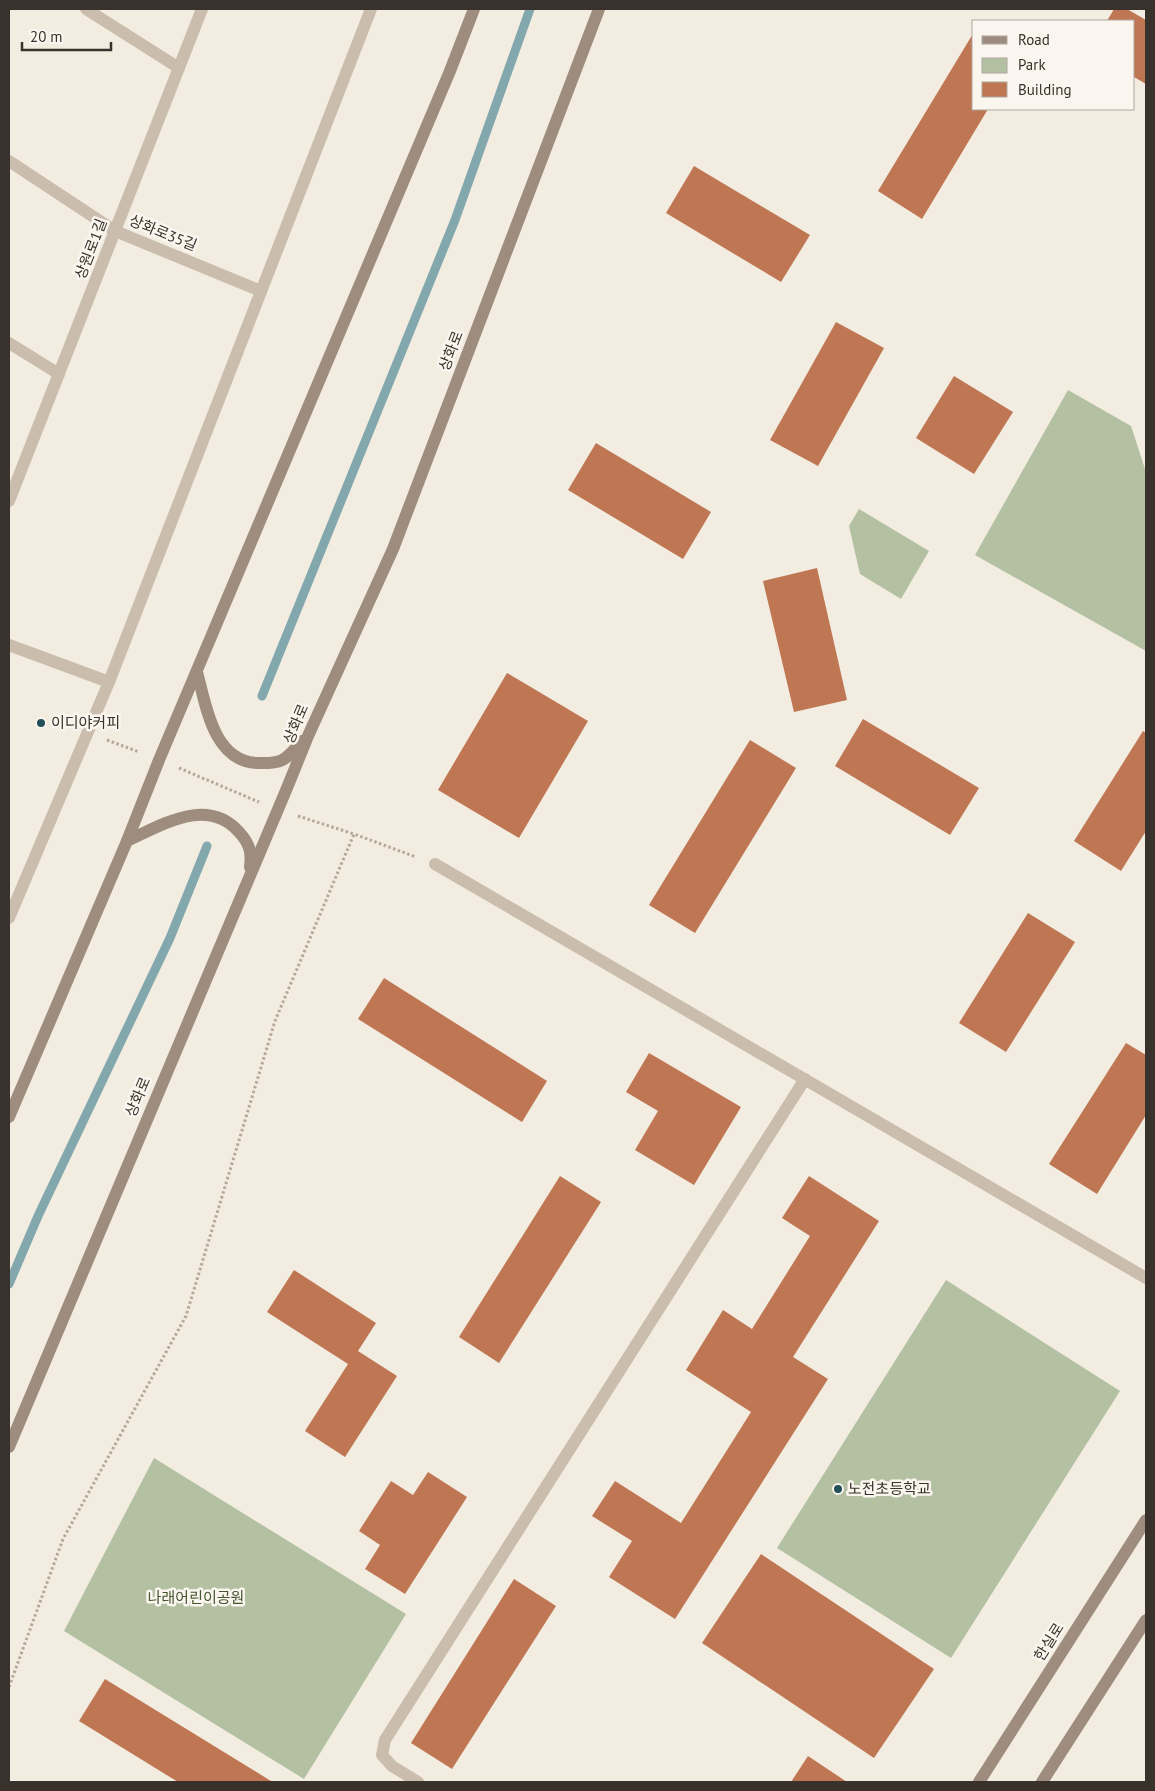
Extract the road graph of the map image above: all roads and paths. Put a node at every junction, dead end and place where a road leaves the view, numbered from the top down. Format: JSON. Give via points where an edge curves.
{"nodes":[{"id":1,"x":86,"y":9,"type":"edge"},
{"id":2,"x":202,"y":9,"type":"edge"},
{"id":3,"x":371,"y":9,"type":"edge"},
{"id":4,"x":474,"y":9,"type":"edge"},
{"id":5,"x":599,"y":9,"type":"edge"},
{"id":6,"x":179,"y":68,"type":"junction"},
{"id":7,"x":9,"y":161,"type":"edge"},
{"id":8,"x":115,"y":231,"type":"junction"},
{"id":9,"x":261,"y":291,"type":"junction"},
{"id":10,"x":9,"y":343,"type":"edge"},
{"id":11,"x":59,"y":374,"type":"junction"},
{"id":12,"x":9,"y":501,"type":"edge"},
{"id":13,"x":9,"y":645,"type":"edge"},
{"id":14,"x":197,"y":672,"type":"junction"},
{"id":15,"x":109,"y":682,"type":"junction"},
{"id":16,"x":88,"y":732,"type":"junction"},
{"id":17,"x":308,"y":736,"type":"junction"},
{"id":18,"x":159,"y":760,"type":"junction"},
{"id":19,"x":278,"y":810,"type":"junction"},
{"id":20,"x":354,"y":834,"type":"junction"},
{"id":21,"x":127,"y":841,"type":"junction"},
{"id":22,"x":435,"y":864,"type":"joint"},
{"id":23,"x":247,"y":881,"type":"junction"},
{"id":24,"x":9,"y":918,"type":"edge"},
{"id":25,"x":805,"y":1079,"type":"junction"},
{"id":26,"x":9,"y":1117,"type":"edge"},
{"id":27,"x":1146,"y":1278,"type":"edge"},
{"id":28,"x":9,"y":1447,"type":"edge"},
{"id":29,"x":1146,"y":1520,"type":"edge"},
{"id":30,"x":1146,"y":1620,"type":"edge"},
{"id":31,"x":9,"y":1687,"type":"edge"},
{"id":32,"x":418,"y":1782,"type":"edge"},
{"id":33,"x":979,"y":1782,"type":"edge"},
{"id":34,"x":1042,"y":1782,"type":"edge"}],
"edges":[{"from":1,"to":6,"type":"street"},
{"from":2,"to":6,"type":"street","name":"상원로1길"},
{"from":3,"to":9,"type":"street"},
{"from":4,"to":14,"type":"main road"},
{"from":5,"to":17,"type":"main road","name":"상화로","via":[[393,550]]},
{"from":6,"to":8,"type":"street","name":"상원로1길"},
{"from":7,"to":8,"type":"street","name":"상화로35길"},
{"from":8,"to":9,"type":"street","name":"상화로35길"},
{"from":8,"to":11,"type":"street","name":"상원로1길"},
{"from":9,"to":15,"type":"street"},
{"from":10,"to":11,"type":"street"},
{"from":11,"to":12,"type":"street","name":"상원로1길"},
{"from":13,"to":15,"type":"street"},
{"from":14,"to":17,"type":"main road","via":[[218,739],[237,758],[250,763],[275,764],[287,758]]},
{"from":14,"to":18,"type":"main road"},
{"from":15,"to":16,"type":"street"},
{"from":16,"to":18,"type":"path"},
{"from":16,"to":24,"type":"street"},
{"from":17,"to":19,"type":"main road","name":"상화로"},
{"from":18,"to":19,"type":"path"},
{"from":18,"to":21,"type":"main road"},
{"from":19,"to":20,"type":"path"},
{"from":19,"to":23,"type":"main road","name":"상화로"},
{"from":20,"to":22,"type":"path"},
{"from":20,"to":31,"type":"path","via":[[274,1021],[186,1316],[63,1539]]},
{"from":21,"to":23,"type":"main road","via":[[193,815],[220,816],[232,823],[248,842],[251,855]]},
{"from":21,"to":26,"type":"main road"},
{"from":22,"to":25,"type":"street"},
{"from":23,"to":28,"type":"main road","name":"상화로"},
{"from":25,"to":27,"type":"street"},
{"from":25,"to":32,"type":"street","via":[[385,1740],[382,1755],[392,1766]]},
{"from":29,"to":33,"type":"main road","name":"한실로"},
{"from":30,"to":34,"type":"main road"}]}
